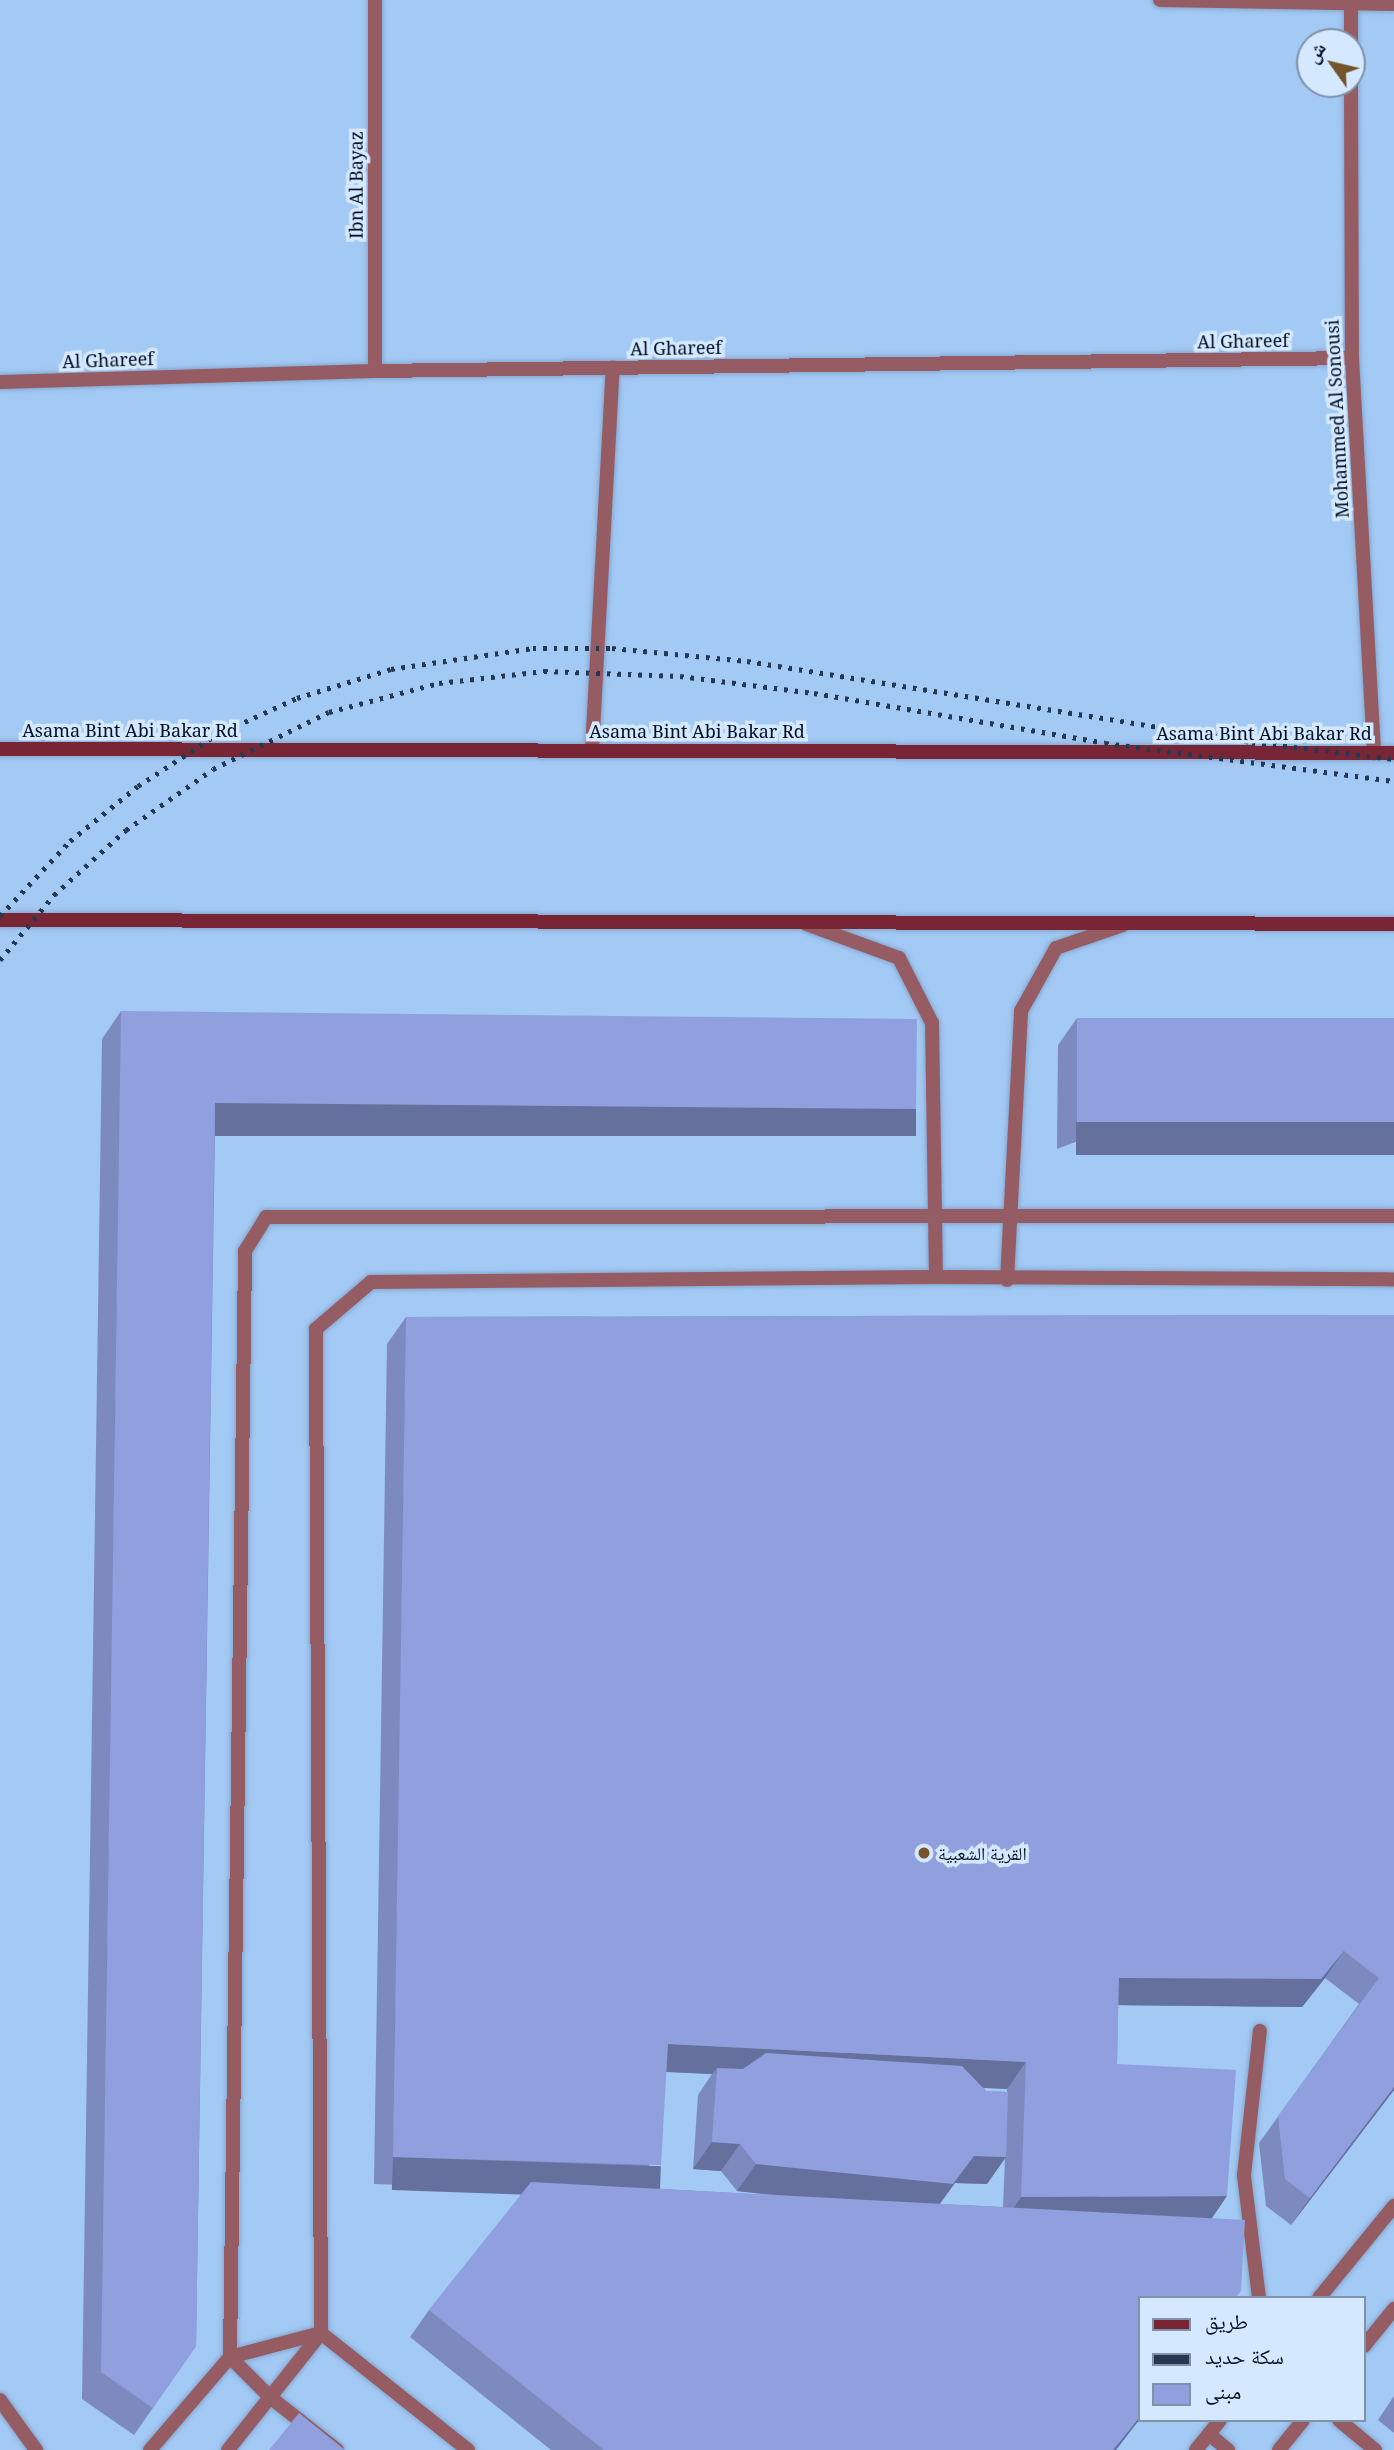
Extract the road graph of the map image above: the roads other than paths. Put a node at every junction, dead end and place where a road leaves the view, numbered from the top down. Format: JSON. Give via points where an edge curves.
{"nodes":[{"id":1,"x":376,"y":0,"type":"edge"},
{"id":2,"x":1160,"y":0,"type":"edge"},
{"id":3,"x":1351,"y":2,"type":"edge"},
{"id":4,"x":1394,"y":4,"type":"edge"},
{"id":5,"x":1351,"y":28,"type":"edge"},
{"id":6,"x":1351,"y":98,"type":"edge"},
{"id":7,"x":1352,"y":358,"type":"junction"},
{"id":8,"x":613,"y":368,"type":"junction"},
{"id":9,"x":375,"y":371,"type":"junction"},
{"id":10,"x":0,"y":382,"type":"edge"},
{"id":11,"x":0,"y":748,"type":"edge"},
{"id":12,"x":592,"y":750,"type":"junction"},
{"id":13,"x":1374,"y":753,"type":"junction"},
{"id":14,"x":1394,"y":753,"type":"edge"},
{"id":15,"x":0,"y":920,"type":"edge"},
{"id":16,"x":801,"y":922,"type":"junction"},
{"id":17,"x":1128,"y":923,"type":"junction"},
{"id":18,"x":1394,"y":924,"type":"edge"},
{"id":19,"x":933,"y":1216,"type":"junction"},
{"id":20,"x":1010,"y":1216,"type":"junction"},
{"id":21,"x":1394,"y":1216,"type":"edge"},
{"id":22,"x":936,"y":1277,"type":"junction"},
{"id":23,"x":1394,"y":1279,"type":"edge"},
{"id":24,"x":1007,"y":1280,"type":"junction"},
{"id":25,"x":1260,"y":2031,"type":"dead end"},
{"id":26,"x":1394,"y":2206,"type":"edge"},
{"id":27,"x":1259,"y":2296,"type":"edge"},
{"id":28,"x":1321,"y":2296,"type":"edge"},
{"id":29,"x":1394,"y":2309,"type":"edge"},
{"id":30,"x":321,"y":2333,"type":"junction"},
{"id":31,"x":1366,"y":2344,"type":"edge"},
{"id":32,"x":230,"y":2357,"type":"junction"},
{"id":33,"x":271,"y":2397,"type":"junction"},
{"id":34,"x":0,"y":2400,"type":"edge"},
{"id":35,"x":1218,"y":2422,"type":"edge"},
{"id":36,"x":1301,"y":2422,"type":"edge"},
{"id":37,"x":1341,"y":2422,"type":"edge"},
{"id":38,"x":1209,"y":2434,"type":"junction"},
{"id":39,"x":36,"y":2450,"type":"edge"},
{"id":40,"x":150,"y":2450,"type":"edge"},
{"id":41,"x":228,"y":2450,"type":"edge"},
{"id":42,"x":337,"y":2450,"type":"edge"},
{"id":43,"x":468,"y":2450,"type":"edge"},
{"id":44,"x":1196,"y":2450,"type":"edge"},
{"id":45,"x":1228,"y":2450,"type":"edge"},
{"id":46,"x":1279,"y":2450,"type":"edge"},
{"id":47,"x":1375,"y":2450,"type":"edge"}],
"edges":[{"from":1,"to":9,"type":"street","name":"Ibn Al Bayaz"},
{"from":2,"to":3,"type":"street"},
{"from":3,"to":4,"type":"street"},
{"from":3,"to":5,"type":"street"},
{"from":6,"to":7,"type":"street","name":"Mohammed Al Sonousi"},
{"from":7,"to":8,"type":"street","name":"Al Ghareef"},
{"from":7,"to":13,"type":"street","name":"Mohammed Al Sonousi"},
{"from":8,"to":9,"type":"street","name":"Al Ghareef"},
{"from":8,"to":12,"type":"street"},
{"from":9,"to":10,"type":"street","name":"Al Ghareef"},
{"from":11,"to":12,"type":"main road","name":"Asama Bint Abi Bakar Rd"},
{"from":12,"to":13,"type":"main road","name":"Asama Bint Abi Bakar Rd"},
{"from":13,"to":14,"type":"main road","name":"Asama Bint Abi Bakar Rd"},
{"from":15,"to":16,"type":"main road"},
{"from":16,"to":17,"type":"main road"},
{"from":16,"to":19,"type":"street","via":[[899,958],[933,1023]]},
{"from":17,"to":18,"type":"main road"},
{"from":17,"to":20,"type":"street","via":[[1056,948],[1021,1011]]},
{"from":19,"to":20,"type":"street"},
{"from":19,"to":22,"type":"street"},
{"from":19,"to":32,"type":"street","via":[[266,1217],[245,1251]]},
{"from":20,"to":21,"type":"street"},
{"from":20,"to":24,"type":"street"},
{"from":22,"to":24,"type":"street"},
{"from":22,"to":30,"type":"street","via":[[371,1282],[316,1329]]},
{"from":23,"to":24,"type":"street"},
{"from":25,"to":27,"type":"street","via":[[1244,2175]]},
{"from":26,"to":28,"type":"street"},
{"from":29,"to":31,"type":"street"},
{"from":30,"to":32,"type":"street"},
{"from":30,"to":33,"type":"street"},
{"from":30,"to":43,"type":"street"},
{"from":32,"to":33,"type":"street"},
{"from":32,"to":40,"type":"street"},
{"from":33,"to":41,"type":"street"},
{"from":33,"to":42,"type":"street"},
{"from":34,"to":39,"type":"street"},
{"from":35,"to":38,"type":"street"},
{"from":36,"to":46,"type":"street"},
{"from":37,"to":47,"type":"street"},
{"from":38,"to":44,"type":"street"},
{"from":38,"to":45,"type":"street"}]}
